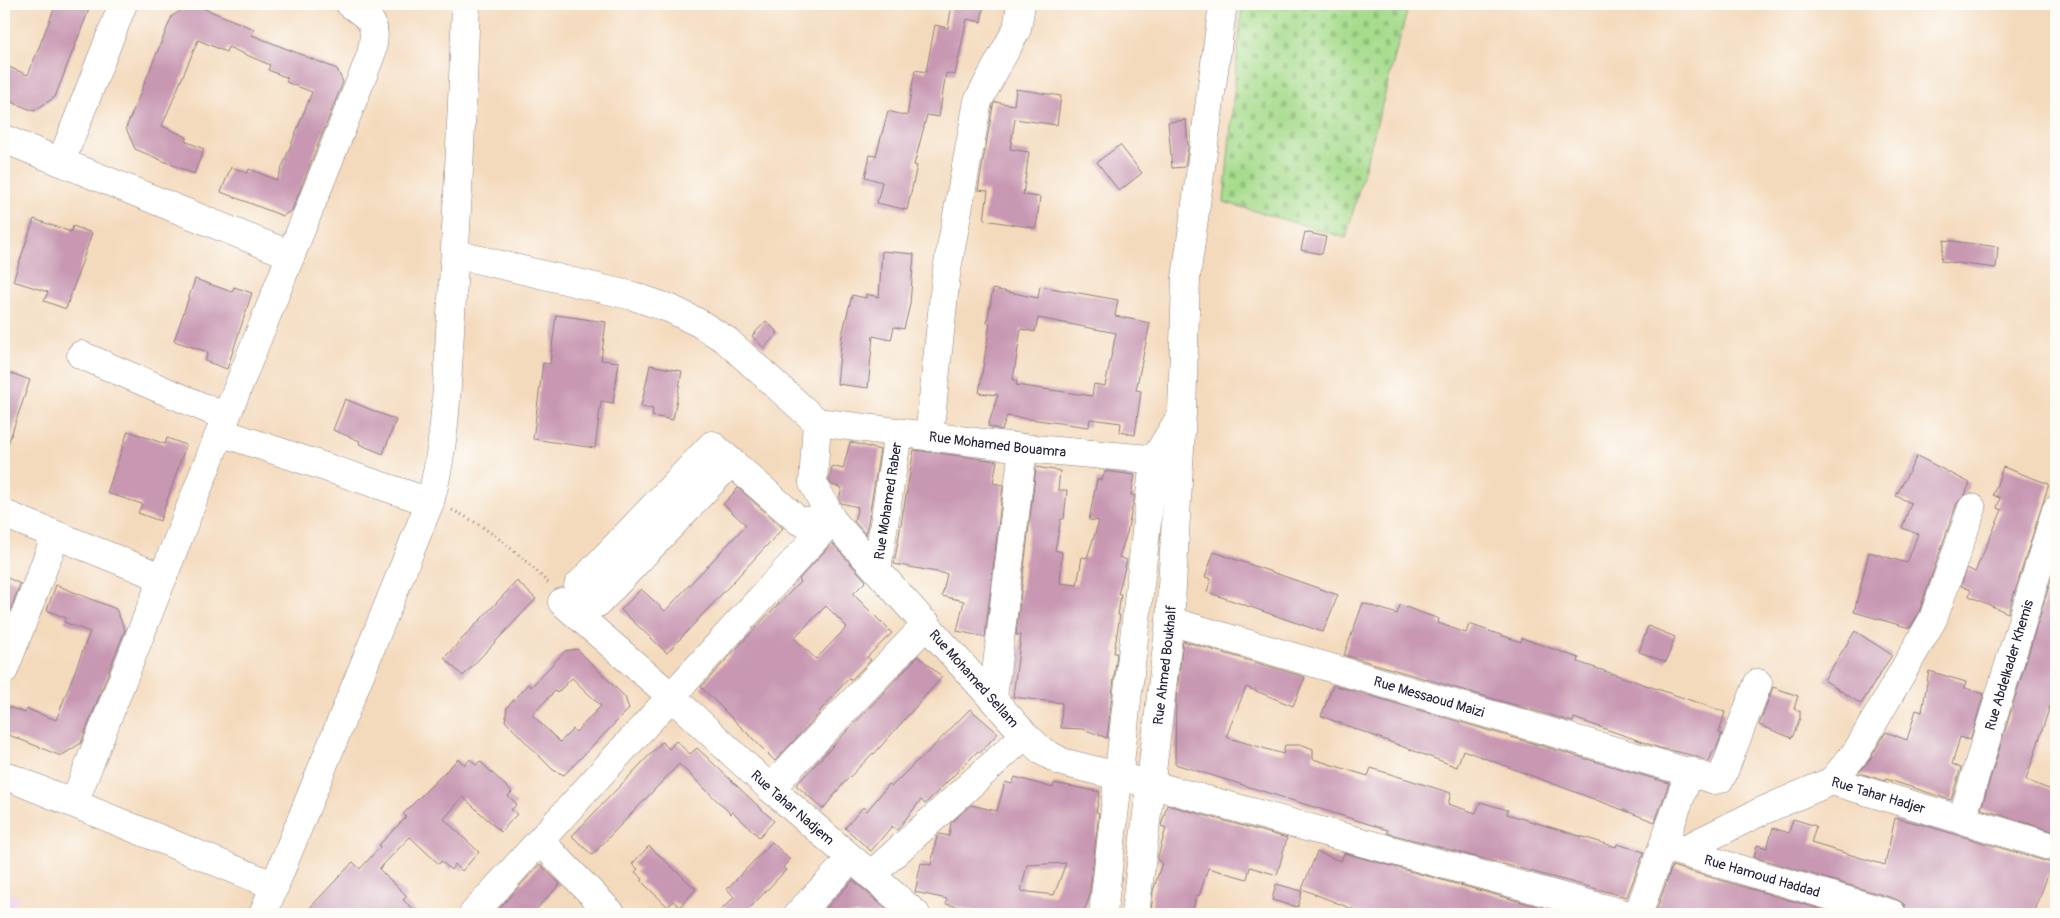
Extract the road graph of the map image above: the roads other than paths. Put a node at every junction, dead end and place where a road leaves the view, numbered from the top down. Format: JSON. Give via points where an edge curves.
{"nodes":[{"id":1,"x":123,"y":4,"type":"edge"},
{"id":2,"x":350,"y":4,"type":"edge"},
{"id":3,"x":466,"y":4,"type":"edge"},
{"id":4,"x":1021,"y":4,"type":"edge"},
{"id":5,"x":1223,"y":4,"type":"edge"},
{"id":6,"x":4,"y":139,"type":"edge"},
{"id":7,"x":61,"y":162,"type":"junction"},
{"id":8,"x":455,"y":254,"type":"junction"},
{"id":9,"x":291,"y":255,"type":"junction"},
{"id":10,"x":81,"y":355,"type":"dead end"},
{"id":11,"x":817,"y":422,"type":"junction"},
{"id":12,"x":223,"y":425,"type":"junction"},
{"id":13,"x":898,"y":433,"type":"junction"},
{"id":14,"x":929,"y":437,"type":"junction"},
{"id":15,"x":1023,"y":448,"type":"junction"},
{"id":16,"x":1166,"y":461,"type":"junction"},
{"id":17,"x":731,"y":462,"type":"dead end"},
{"id":18,"x":430,"y":502,"type":"junction"},
{"id":19,"x":1972,"y":508,"type":"dead end"},
{"id":20,"x":2056,"y":510,"type":"edge"},
{"id":21,"x":4,"y":514,"type":"edge"},
{"id":22,"x":832,"y":520,"type":"junction"},
{"id":23,"x":56,"y":535,"type":"junction"},
{"id":24,"x":877,"y":569,"type":"junction"},
{"id":25,"x":163,"y":578,"type":"junction"},
{"id":26,"x":562,"y":602,"type":"road end"},
{"id":27,"x":1170,"y":621,"type":"junction"},
{"id":28,"x":927,"y":624,"type":"junction"},
{"id":29,"x":4,"y":670,"type":"edge"},
{"id":30,"x":1758,"y":683,"type":"dead end"},
{"id":31,"x":672,"y":697,"type":"junction"},
{"id":32,"x":993,"y":698,"type":"junction"},
{"id":33,"x":1025,"y":735,"type":"junction"},
{"id":34,"x":1690,"y":771,"type":"junction"},
{"id":35,"x":4,"y":775,"type":"edge"},
{"id":36,"x":1119,"y":776,"type":"junction"},
{"id":37,"x":1832,"y":781,"type":"junction"},
{"id":38,"x":1149,"y":784,"type":"junction"},
{"id":39,"x":772,"y":789,"type":"junction"},
{"id":40,"x":74,"y":803,"type":"junction"},
{"id":41,"x":1962,"y":819,"type":"junction"},
{"id":42,"x":540,"y":840,"type":"junction"},
{"id":43,"x":2056,"y":848,"type":"edge"},
{"id":44,"x":1672,"y":849,"type":"junction"},
{"id":45,"x":861,"y":867,"type":"junction"},
{"id":46,"x":275,"y":886,"type":"junction"},
{"id":47,"x":263,"y":914,"type":"edge"},
{"id":48,"x":473,"y":914,"type":"edge"},
{"id":49,"x":612,"y":914,"type":"edge"},
{"id":50,"x":798,"y":914,"type":"edge"},
{"id":51,"x":916,"y":914,"type":"edge"},
{"id":52,"x":1103,"y":914,"type":"edge"},
{"id":53,"x":1135,"y":914,"type":"edge"},
{"id":54,"x":1625,"y":914,"type":"edge"},
{"id":55,"x":1638,"y":914,"type":"edge"},
{"id":56,"x":1892,"y":914,"type":"edge"}],
"edges":[{"from":1,"to":7,"type":"street"},
{"from":2,"to":9,"type":"street","via":[[368,16],[375,33],[371,55]]},
{"from":3,"to":8,"type":"street"},
{"from":4,"to":14,"type":"street","via":[[1017,29],[978,101],[946,275]]},
{"from":5,"to":16,"type":"street","via":[[1186,278],[1182,413]]},
{"from":6,"to":7,"type":"street"},
{"from":7,"to":9,"type":"street"},
{"from":8,"to":11,"type":"street","via":[[633,296],[671,309],[726,340]]},
{"from":8,"to":18,"type":"street","via":[[444,442]]},
{"from":9,"to":12,"type":"street"},
{"from":10,"to":12,"type":"street"},
{"from":11,"to":13,"type":"street","name":"Rue Mohamed Bouamra"},
{"from":11,"to":22,"type":"street","name":"Rue Mohamed Sellam","via":[[813,484]]},
{"from":12,"to":18,"type":"street"},
{"from":12,"to":25,"type":"street"},
{"from":13,"to":14,"type":"street","name":"Rue Mohamed Bouamra"},
{"from":13,"to":24,"type":"street","name":"Rue Mohamed Raber"},
{"from":14,"to":15,"type":"street","name":"Rue Mohamed Bouamra"},
{"from":15,"to":16,"type":"street","name":"Rue Mohamed Bouamra"},
{"from":15,"to":32,"type":"street"},
{"from":16,"to":27,"type":"street","name":"Rue Ahmed Boukhalf"},
{"from":16,"to":36,"type":"street"},
{"from":17,"to":22,"type":"street","via":[[598,603],[578,586],[712,445],[798,521]]},
{"from":18,"to":46,"type":"street"},
{"from":19,"to":37,"type":"street","via":[[1934,619],[1857,751]]},
{"from":20,"to":41,"type":"street","name":"Rue Abdelkader Khemis"},
{"from":21,"to":23,"type":"street"},
{"from":22,"to":24,"type":"street","name":"Rue Mohamed Sellam"},
{"from":22,"to":31,"type":"street"},
{"from":23,"to":25,"type":"street"},
{"from":23,"to":29,"type":"street"},
{"from":24,"to":28,"type":"street","name":"Rue Mohamed Sellam"},
{"from":25,"to":40,"type":"street"},
{"from":26,"to":31,"type":"street","name":"Rue Tahar Nadjem"},
{"from":27,"to":34,"type":"street","name":"Rue Messaoud Maizi"},
{"from":27,"to":38,"type":"street","name":"Rue Ahmed Boukhalf"},
{"from":28,"to":32,"type":"street","name":"Rue Mohamed Sellam"},
{"from":28,"to":39,"type":"street"},
{"from":30,"to":34,"type":"street","name":"Rue Messaoud Maizi","via":[[1720,779]]},
{"from":31,"to":39,"type":"street","name":"Rue Tahar Nadjem"},
{"from":31,"to":42,"type":"street"},
{"from":32,"to":33,"type":"street","name":"Rue Mohamed Sellam"},
{"from":33,"to":36,"type":"street","name":"Rue Mohamed Sellam","via":[[1062,762]]},
{"from":33,"to":45,"type":"street"},
{"from":34,"to":44,"type":"street"},
{"from":35,"to":40,"type":"street"},
{"from":36,"to":38,"type":"street","name":"Rue Mohamed Sellam"},
{"from":36,"to":52,"type":"street"},
{"from":37,"to":41,"type":"street","name":"Rue Tahar Hadjer"},
{"from":37,"to":44,"type":"street","name":"Rue Tahar Hadjer"},
{"from":38,"to":53,"type":"street","name":"Rue Ahmed Boukhalf"},
{"from":38,"to":54,"type":"street","name":"Rue Mohamed Sellam"},
{"from":39,"to":45,"type":"street","name":"Rue Tahar Nadjem"},
{"from":40,"to":46,"type":"street"},
{"from":41,"to":43,"type":"street","name":"Rue Tahar Hadjer"},
{"from":42,"to":48,"type":"street"},
{"from":42,"to":49,"type":"street"},
{"from":44,"to":55,"type":"street"},
{"from":44,"to":56,"type":"street","name":"Rue Hamoud Haddad"},
{"from":45,"to":50,"type":"street"},
{"from":45,"to":51,"type":"street","name":"Rue Tahar Nadjem"},
{"from":46,"to":47,"type":"street"}]}
